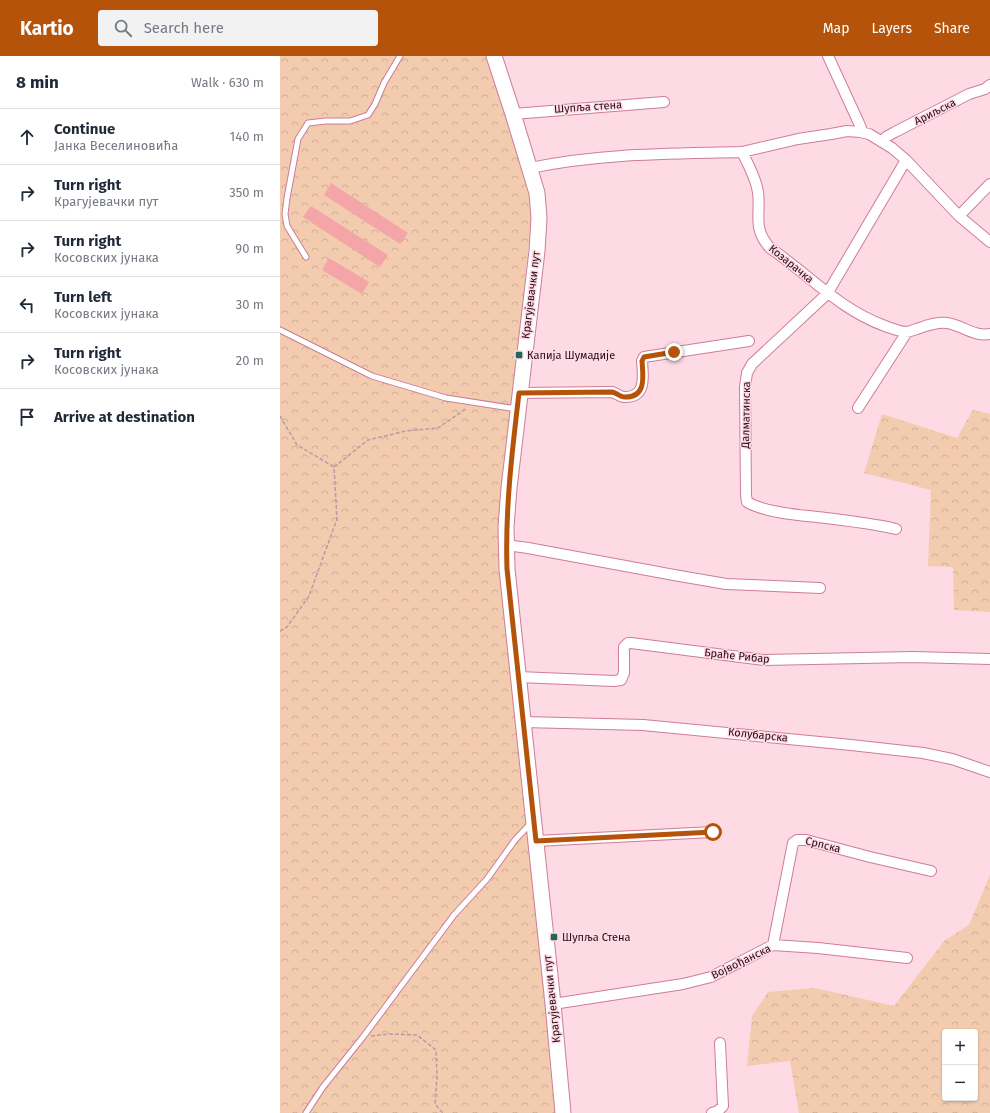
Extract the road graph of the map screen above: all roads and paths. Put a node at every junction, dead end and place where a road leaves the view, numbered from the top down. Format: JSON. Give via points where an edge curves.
{"nodes":[{"id":1,"x":400,"y":56,"type":"edge"},
{"id":2,"x":494,"y":56,"type":"edge"},
{"id":3,"x":828,"y":56,"type":"edge"},
{"id":4,"x":990,"y":85,"type":"edge"},
{"id":5,"x":664,"y":102,"type":"dead end"},
{"id":6,"x":514,"y":114,"type":"junction"},
{"id":7,"x":860,"y":132,"type":"junction"},
{"id":8,"x":882,"y":142,"type":"junction"},
{"id":9,"x":742,"y":152,"type":"junction"},
{"id":10,"x":906,"y":160,"type":"junction"},
{"id":11,"x":530,"y":168,"type":"junction"},
{"id":12,"x":990,"y":184,"type":"edge"},
{"id":13,"x":959,"y":216,"type":"junction"},
{"id":14,"x":990,"y":242,"type":"edge"},
{"id":15,"x":306,"y":257,"type":"dead end"},
{"id":16,"x":827,"y":294,"type":"junction"},
{"id":17,"x":280,"y":330,"type":"edge"},
{"id":18,"x":907,"y":332,"type":"junction"},
{"id":19,"x":990,"y":334,"type":"edge"},
{"id":20,"x":748,"y":341,"type":"dead end"},
{"id":21,"x":519,"y":393,"type":"junction"},
{"id":22,"x":475,"y":402,"type":"junction"},
{"id":23,"x":858,"y":408,"type":"dead end"},
{"id":24,"x":518,"y":409,"type":"junction"},
{"id":25,"x":280,"y":416,"type":"edge"},
{"id":26,"x":334,"y":467,"type":"junction"},
{"id":27,"x":896,"y":529,"type":"dead end"},
{"id":28,"x":506,"y":545,"type":"junction"},
{"id":29,"x":820,"y":588,"type":"dead end"},
{"id":30,"x":280,"y":631,"type":"edge"},
{"id":31,"x":990,"y":659,"type":"edge"},
{"id":32,"x":518,"y":677,"type":"junction"},
{"id":33,"x":523,"y":722,"type":"junction"},
{"id":34,"x":990,"y":772,"type":"edge"},
{"id":35,"x":534,"y":821,"type":"junction"},
{"id":36,"x":713,"y":832,"type":"dead end"},
{"id":37,"x":536,"y":841,"type":"junction"},
{"id":38,"x":931,"y":871,"type":"dead end"},
{"id":39,"x":773,"y":945,"type":"junction"},
{"id":40,"x":907,"y":958,"type":"dead end"},
{"id":41,"x":554,"y":1004,"type":"junction"},
{"id":42,"x":363,"y":1038,"type":"junction"},
{"id":43,"x":720,"y":1042,"type":"dead end"},
{"id":44,"x":306,"y":1113,"type":"edge"},
{"id":45,"x":443,"y":1113,"type":"edge"},
{"id":46,"x":563,"y":1113,"type":"edge"},
{"id":47,"x":712,"y":1113,"type":"edge"}],
"edges":[{"from":1,"to":15,"type":"lane","via":[[368,115],[350,121],[308,123],[298,139],[285,214],[287,226]]},
{"from":2,"to":6,"type":"main road","name":"Крагујевачки пут"},
{"from":3,"to":7,"type":"street","via":[[861,128]]},
{"from":4,"to":8,"type":"street","name":"Ариљска","via":[[895,132]]},
{"from":5,"to":6,"type":"street","name":"Шупља стена"},
{"from":6,"to":11,"type":"main road","name":"Крагујевачки пут"},
{"from":7,"to":8,"type":"street"},
{"from":7,"to":9,"type":"street","via":[[847,131],[798,139]]},
{"from":8,"to":10,"type":"street"},
{"from":9,"to":11,"type":"street","via":[[625,155],[570,160]]},
{"from":9,"to":16,"type":"street","name":"Козарачка","via":[[758,192],[758,225],[762,239]]},
{"from":10,"to":13,"type":"street"},
{"from":10,"to":16,"type":"street","name":"Далматинска"},
{"from":11,"to":21,"type":"main road","name":"Крагујевачки пут","via":[[537,193],[539,218]]},
{"from":12,"to":13,"type":"street"},
{"from":13,"to":14,"type":"street"},
{"from":16,"to":18,"type":"street","name":"Козарачка","via":[[865,319]]},
{"from":16,"to":27,"type":"street","name":"Далматинска","via":[[752,364],[747,373],[746,500],[751,504],[789,514]]},
{"from":17,"to":22,"type":"lane","via":[[372,376],[446,398]]},
{"from":18,"to":19,"type":"street","name":"Козарачка","via":[[945,323],[960,326],[970,332]]},
{"from":18,"to":23,"type":"street"},
{"from":20,"to":21,"type":"street","via":[[644,357],[643,386],[631,396],[621,396],[612,392]]},
{"from":21,"to":24,"type":"main road","name":"Крагујевачки пут"},
{"from":22,"to":24,"type":"lane"},
{"from":22,"to":26,"type":"path","via":[[438,428],[406,431],[368,440]]},
{"from":24,"to":28,"type":"main road","name":"Крагујевачки пут","via":[[509,488]]},
{"from":25,"to":26,"type":"path","via":[[297,445]]},
{"from":26,"to":30,"type":"path","via":[[337,519],[309,596],[287,627]]},
{"from":28,"to":29,"type":"street","via":[[726,584]]},
{"from":28,"to":32,"type":"main road","name":"Крагујевачки пут"},
{"from":31,"to":32,"type":"street","name":"Браће Рибар","via":[[912,657],[764,660],[628,643],[624,647],[624,673],[621,680]]},
{"from":32,"to":33,"type":"main road","name":"Крагујевачки пут"},
{"from":33,"to":34,"type":"street","name":"Колубарска","via":[[643,725],[851,745],[952,759]]},
{"from":33,"to":35,"type":"main road","name":"Крагујевачки пут"},
{"from":35,"to":37,"type":"main road","name":"Крагујевачки пут"},
{"from":35,"to":42,"type":"lane","via":[[515,840],[487,879],[454,915]]},
{"from":36,"to":37,"type":"street"},
{"from":37,"to":41,"type":"main road","name":"Крагујевачки пут"},
{"from":38,"to":39,"type":"street","name":"Српска","via":[[806,840],[797,840],[793,843]]},
{"from":39,"to":40,"type":"street","name":"Војвођанска"},
{"from":39,"to":41,"type":"street","name":"Војвођанска","via":[[711,977],[683,984]]},
{"from":41,"to":46,"type":"main road","name":"Крагујевачки пут"},
{"from":42,"to":44,"type":"lane","via":[[323,1087]]},
{"from":42,"to":45,"type":"path","via":[[388,1034],[417,1035],[436,1050],[436,1104]]},
{"from":43,"to":47,"type":"street","via":[[723,1106]]}]}
